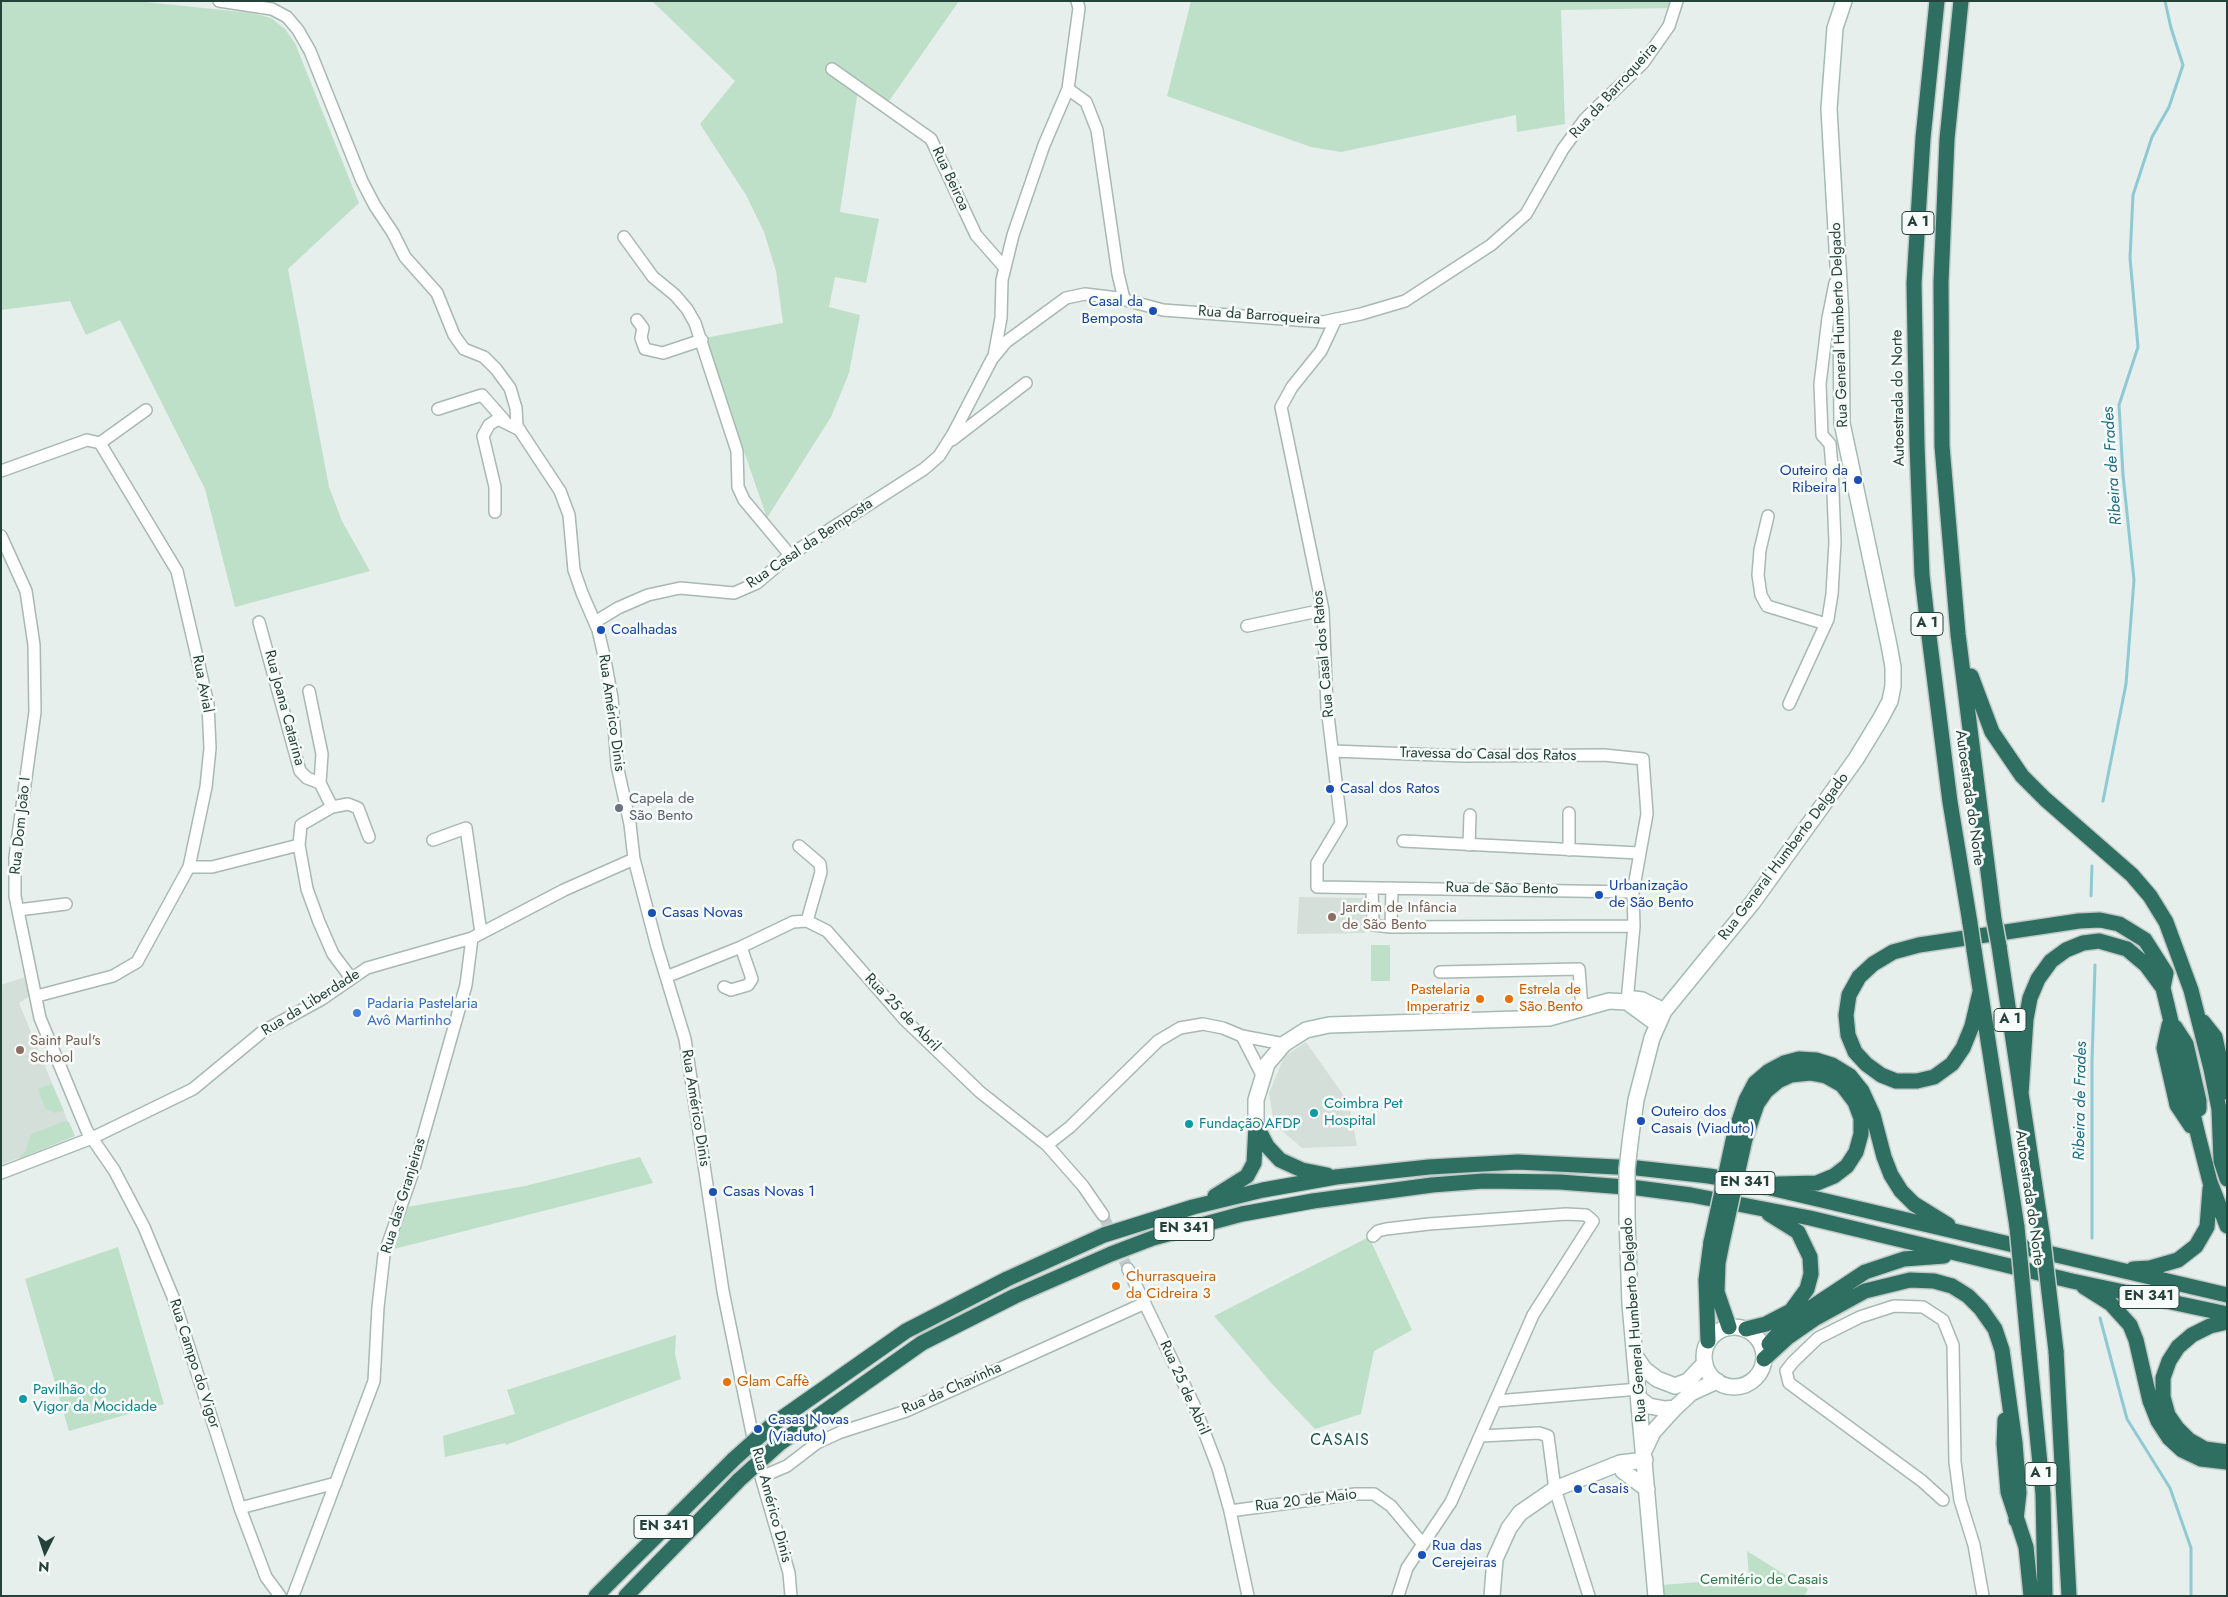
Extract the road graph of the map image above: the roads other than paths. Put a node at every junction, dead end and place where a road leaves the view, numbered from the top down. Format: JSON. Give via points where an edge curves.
{"nodes":[{"id":1,"x":219,"y":1,"type":"edge"},
{"id":2,"x":1077,"y":1,"type":"edge"},
{"id":3,"x":1677,"y":1,"type":"edge"},
{"id":4,"x":1844,"y":1,"type":"edge"},
{"id":5,"x":1937,"y":1,"type":"edge"},
{"id":6,"x":1960,"y":1,"type":"edge"},
{"id":7,"x":832,"y":69,"type":"dead end"},
{"id":8,"x":1068,"y":89,"type":"junction"},
{"id":9,"x":624,"y":237,"type":"dead end"},
{"id":10,"x":1838,"y":261,"type":"junction"},
{"id":11,"x":1005,"y":268,"type":"junction"},
{"id":12,"x":1124,"y":299,"type":"junction"},
{"id":13,"x":1336,"y":319,"type":"junction"},
{"id":14,"x":638,"y":320,"type":"dead end"},
{"id":15,"x":702,"y":340,"type":"junction"},
{"id":16,"x":993,"y":357,"type":"junction"},
{"id":17,"x":1026,"y":383,"type":"dead end"},
{"id":18,"x":438,"y":409,"type":"dead end"},
{"id":19,"x":146,"y":410,"type":"dead end"},
{"id":20,"x":504,"y":420,"type":"junction"},
{"id":21,"x":520,"y":430,"type":"junction"},
{"id":22,"x":100,"y":443,"type":"junction"},
{"id":23,"x":1838,"y":444,"type":"junction"},
{"id":24,"x":945,"y":446,"type":"junction"},
{"id":25,"x":1,"y":471,"type":"edge"},
{"id":26,"x":495,"y":512,"type":"dead end"},
{"id":27,"x":1768,"y":516,"type":"dead end"},
{"id":28,"x":1,"y":536,"type":"edge"},
{"id":29,"x":790,"y":555,"type":"junction"},
{"id":30,"x":1323,"y":610,"type":"junction"},
{"id":31,"x":259,"y":622,"type":"dead end"},
{"id":32,"x":596,"y":622,"type":"junction"},
{"id":33,"x":1826,"y":624,"type":"junction"},
{"id":34,"x":1247,"y":626,"type":"dead end"},
{"id":35,"x":1958,"y":634,"type":"junction"},
{"id":36,"x":309,"y":691,"type":"dead end"},
{"id":37,"x":1789,"y":704,"type":"dead end"},
{"id":38,"x":1333,"y":751,"type":"junction"},
{"id":39,"x":320,"y":783,"type":"junction"},
{"id":40,"x":332,"y":807,"type":"junction"},
{"id":41,"x":1569,"y":813,"type":"dead end"},
{"id":42,"x":1470,"y":815,"type":"dead end"},
{"id":43,"x":369,"y":837,"type":"dead end"},
{"id":44,"x":433,"y":840,"type":"dead end"},
{"id":45,"x":1403,"y":841,"type":"dead end"},
{"id":46,"x":300,"y":845,"type":"junction"},
{"id":47,"x":1470,"y":845,"type":"junction"},
{"id":48,"x":799,"y":846,"type":"dead end"},
{"id":49,"x":1569,"y":850,"type":"junction"},
{"id":50,"x":1638,"y":853,"type":"junction"},
{"id":51,"x":634,"y":858,"type":"junction"},
{"id":52,"x":189,"y":867,"type":"junction"},
{"id":53,"x":1372,"y":888,"type":"junction"},
{"id":54,"x":1392,"y":888,"type":"junction"},
{"id":55,"x":1633,"y":892,"type":"junction"},
{"id":56,"x":66,"y":904,"type":"dead end"},
{"id":57,"x":18,"y":910,"type":"junction"},
{"id":58,"x":807,"y":921,"type":"junction"},
{"id":59,"x":1634,"y":926,"type":"junction"},
{"id":60,"x":1391,"y":927,"type":"junction"},
{"id":61,"x":476,"y":935,"type":"junction"},
{"id":62,"x":741,"y":947,"type":"junction"},
{"id":63,"x":1440,"y":972,"type":"dead end"},
{"id":64,"x":666,"y":977,"type":"junction"},
{"id":65,"x":351,"y":978,"type":"junction"},
{"id":66,"x":724,"y":987,"type":"dead end"},
{"id":67,"x":2163,"y":988,"type":"junction"},
{"id":68,"x":1980,"y":992,"type":"junction"},
{"id":69,"x":37,"y":996,"type":"junction"},
{"id":70,"x":1627,"y":1002,"type":"junction"},
{"id":71,"x":1582,"y":1009,"type":"junction"},
{"id":72,"x":2199,"y":1017,"type":"junction"},
{"id":73,"x":1661,"y":1018,"type":"junction"},
{"id":74,"x":1242,"y":1036,"type":"junction"},
{"id":75,"x":1263,"y":1040,"type":"junction"},
{"id":76,"x":1284,"y":1044,"type":"junction"},
{"id":77,"x":1253,"y":1055,"type":"junction"},
{"id":78,"x":1262,"y":1075,"type":"junction"},
{"id":79,"x":2227,"y":1092,"type":"edge"},
{"id":80,"x":2021,"y":1094,"type":"junction"},
{"id":81,"x":2227,"y":1099,"type":"edge"},
{"id":82,"x":2220,"y":1123,"type":"junction"},
{"id":83,"x":1256,"y":1125,"type":"junction"},
{"id":84,"x":92,"y":1138,"type":"junction"},
{"id":85,"x":1740,"y":1138,"type":"junction"},
{"id":86,"x":1046,"y":1145,"type":"junction"},
{"id":87,"x":2224,"y":1147,"type":"edge"},
{"id":88,"x":1,"y":1173,"type":"edge"},
{"id":89,"x":1336,"y":1177,"type":"junction"},
{"id":90,"x":2227,"y":1179,"type":"edge"},
{"id":91,"x":2210,"y":1182,"type":"junction"},
{"id":92,"x":1748,"y":1183,"type":"junction"},
{"id":93,"x":1744,"y":1204,"type":"junction"},
{"id":94,"x":1193,"y":1207,"type":"junction"},
{"id":95,"x":1103,"y":1215,"type":"tunnel mouth"},
{"id":96,"x":2227,"y":1226,"type":"edge"},
{"id":97,"x":1967,"y":1235,"type":"junction"},
{"id":98,"x":1373,"y":1236,"type":"dead end"},
{"id":99,"x":1716,"y":1242,"type":"junction"},
{"id":100,"x":1978,"y":1258,"type":"junction"},
{"id":101,"x":1128,"y":1269,"type":"tunnel mouth"},
{"id":102,"x":2122,"y":1270,"type":"junction"},
{"id":103,"x":2072,"y":1281,"type":"junction"},
{"id":104,"x":2227,"y":1294,"type":"edge"},
{"id":105,"x":1145,"y":1303,"type":"junction"},
{"id":106,"x":2227,"y":1314,"type":"edge"},
{"id":107,"x":2227,"y":1322,"type":"edge"},
{"id":108,"x":1729,"y":1327,"type":"junction"},
{"id":109,"x":1746,"y":1329,"type":"junction"},
{"id":110,"x":1708,"y":1342,"type":"junction"},
{"id":111,"x":1764,"y":1355,"type":"junction"},
{"id":112,"x":1636,"y":1357,"type":"junction"},
{"id":113,"x":1704,"y":1362,"type":"junction"},
{"id":114,"x":1717,"y":1381,"type":"junction"},
{"id":115,"x":1668,"y":1385,"type":"junction"},
{"id":116,"x":1639,"y":1394,"type":"junction"},
{"id":117,"x":1496,"y":1401,"type":"junction"},
{"id":118,"x":1674,"y":1408,"type":"junction"},
{"id":119,"x":1481,"y":1436,"type":"junction"},
{"id":120,"x":2227,"y":1452,"type":"edge"},
{"id":121,"x":1644,"y":1454,"type":"junction"},
{"id":122,"x":2227,"y":1462,"type":"edge"},
{"id":123,"x":1621,"y":1467,"type":"junction"},
{"id":124,"x":761,"y":1477,"type":"junction"},
{"id":125,"x":336,"y":1483,"type":"junction"},
{"id":126,"x":1647,"y":1489,"type":"junction"},
{"id":127,"x":1551,"y":1492,"type":"junction"},
{"id":128,"x":1943,"y":1500,"type":"dead end"},
{"id":129,"x":240,"y":1508,"type":"junction"},
{"id":130,"x":1230,"y":1511,"type":"junction"},
{"id":131,"x":1422,"y":1543,"type":"junction"},
{"id":132,"x":280,"y":1596,"type":"edge"},
{"id":133,"x":293,"y":1596,"type":"edge"},
{"id":134,"x":596,"y":1596,"type":"edge"},
{"id":135,"x":626,"y":1596,"type":"edge"},
{"id":136,"x":791,"y":1596,"type":"edge"},
{"id":137,"x":1248,"y":1596,"type":"edge"},
{"id":138,"x":1398,"y":1596,"type":"edge"},
{"id":139,"x":1492,"y":1596,"type":"edge"},
{"id":140,"x":1589,"y":1596,"type":"edge"},
{"id":141,"x":1656,"y":1596,"type":"edge"},
{"id":142,"x":1983,"y":1596,"type":"edge"},
{"id":143,"x":2031,"y":1596,"type":"edge"},
{"id":144,"x":2045,"y":1596,"type":"edge"},
{"id":145,"x":2070,"y":1596,"type":"edge"}],
"edges":[{"from":1,"to":21,"type":"street","via":[[272,9],[287,17],[298,30],[310,51],[366,189],[405,257],[437,293],[464,349],[484,357],[510,388]]},
{"from":2,"to":8,"type":"street","via":[[1079,8]]},
{"from":3,"to":13,"type":"street","name":"Rua da Barroqueira","via":[[1669,26],[1659,41],[1643,63],[1585,120],[1563,149],[1526,214],[1491,245],[1405,301]]},
{"from":4,"to":10,"type":"main road","name":"Rua General Humberto Delgado","via":[[1835,28],[1829,109]]},
{"from":5,"to":68,"type":"highway","name":"Autoestrada do Norte","number":"A 1","bridge":true,"via":[[1923,138],[1914,283],[1922,575],[1950,802]]},
{"from":6,"to":35,"type":"highway","name":"Autoestrada do Norte","number":"A 1","via":[[1948,139],[1941,282],[1942,446]]},
{"from":7,"to":11,"type":"street","name":"Rua Beiroa","via":[[931,140],[976,235]]},
{"from":8,"to":11,"type":"street","via":[[1044,145]]},
{"from":8,"to":12,"type":"street","via":[[1086,102],[1096,130]]},
{"from":9,"to":15,"type":"street","via":[[654,277],[688,309]]},
{"from":10,"to":23,"type":"main road","name":"Rua General Humberto Delgado","via":[[1841,406]]},
{"from":10,"to":23,"type":"street","via":[[1820,384],[1822,435]]},
{"from":11,"to":16,"type":"street","via":[[1001,318]]},
{"from":12,"to":13,"type":"street","name":"Rua da Barroqueira","via":[[1163,310],[1323,322]]},
{"from":12,"to":16,"type":"street","name":"Rua da Barroqueira","via":[[1086,294],[1066,298],[1006,342]]},
{"from":13,"to":30,"type":"street","name":"Rua Casal dos Ratos","via":[[1321,351],[1281,406]]},
{"from":14,"to":15,"type":"street","via":[[643,328],[641,338],[645,349],[662,353]]},
{"from":15,"to":29,"type":"street","via":[[737,450],[738,487],[744,500]]},
{"from":16,"to":24,"type":"street","name":"Rua Casal da Bemposta"},
{"from":17,"to":24,"type":"street"},
{"from":18,"to":20,"type":"street","via":[[482,395]]},
{"from":19,"to":22,"type":"street"},
{"from":20,"to":21,"type":"street"},
{"from":20,"to":26,"type":"street","via":[[498,419],[489,425],[483,436],[495,487]]},
{"from":21,"to":32,"type":"street","name":"Rua Américo Dinis","via":[[560,491],[569,515],[574,570]]},
{"from":22,"to":25,"type":"street","via":[[87,440]]},
{"from":22,"to":52,"type":"street","name":"Rua Avial","via":[[177,571],[208,704],[210,748],[206,788]]},
{"from":23,"to":33,"type":"street","via":[[1832,594]]},
{"from":23,"to":73,"type":"main road","name":"Rua General Humberto Delgado","via":[[1892,660],[1890,701],[1856,759],[1778,868]]},
{"from":24,"to":29,"type":"street","name":"Rua Casal da Bemposta","via":[[924,469]]},
{"from":27,"to":33,"type":"street","via":[[1760,550],[1758,575],[1761,595],[1767,606]]},
{"from":28,"to":57,"type":"street","name":"Rua Dom João I","via":[[26,591],[34,644],[35,712],[15,857]]},
{"from":29,"to":32,"type":"street","name":"Rua Casal da Bemposta","via":[[756,583],[734,593],[680,588],[648,595]]},
{"from":30,"to":34,"type":"street"},
{"from":30,"to":38,"type":"street","name":"Rua Casal dos Ratos"},
{"from":31,"to":39,"type":"street","name":"Rua Joana Catarina","via":[[300,771]]},
{"from":32,"to":51,"type":"street","name":"Rua Américo Dinis","via":[[612,698],[617,765]]},
{"from":33,"to":37,"type":"street"},
{"from":35,"to":72,"type":"highway","via":[[1977,697],[2006,755],[2045,799],[2108,852],[2150,896],[2166,922]]},
{"from":35,"to":80,"type":"highway","name":"Autoestrada do Norte","number":"A 1","bridge":true,"via":[[1994,919]]},
{"from":36,"to":39,"type":"street","name":"Rua Joana Catarina","via":[[322,754]]},
{"from":38,"to":50,"type":"street","name":"Travessa do Casal dos Ratos","via":[[1644,759],[1647,814]]},
{"from":38,"to":53,"type":"street","name":"Rua Casal dos Ratos","via":[[1340,823],[1317,863],[1317,887]]},
{"from":39,"to":40,"type":"street"},
{"from":40,"to":43,"type":"street","via":[[348,804],[358,808]]},
{"from":40,"to":46,"type":"street","via":[[301,825]]},
{"from":41,"to":49,"type":"street"},
{"from":42,"to":47,"type":"street"},
{"from":44,"to":61,"type":"street","name":"Rua das Granjeiras","via":[[466,828]]},
{"from":45,"to":47,"type":"street"},
{"from":46,"to":52,"type":"street","via":[[212,867]]},
{"from":46,"to":65,"type":"street","via":[[307,889],[319,922],[333,954]]},
{"from":47,"to":49,"type":"street"},
{"from":48,"to":58,"type":"street","via":[[820,864],[821,872]]},
{"from":49,"to":50,"type":"street"},
{"from":50,"to":55,"type":"street"},
{"from":51,"to":61,"type":"street","name":"Rua da Liberdade"},
{"from":51,"to":64,"type":"street","name":"Rua Américo Dinis"},
{"from":52,"to":69,"type":"street","name":"Rua Avial","via":[[137,962],[113,976]]},
{"from":53,"to":54,"type":"street","name":"Rua de São Bento"},
{"from":53,"to":60,"type":"street","via":[[1373,925]]},
{"from":54,"to":55,"type":"street","name":"Rua de São Bento"},
{"from":54,"to":60,"type":"street"},
{"from":55,"to":59,"type":"street"},
{"from":56,"to":57,"type":"street"},
{"from":57,"to":69,"type":"street","name":"Rua Dom João I"},
{"from":58,"to":62,"type":"street","via":[[793,922]]},
{"from":58,"to":86,"type":"street","name":"Rua 25 de Abril","via":[[827,931],[904,1019],[980,1092]]},
{"from":59,"to":60,"type":"street"},
{"from":59,"to":70,"type":"street"},
{"from":61,"to":65,"type":"street","name":"Rua da Liberdade","via":[[367,968]]},
{"from":61,"to":125,"type":"street","name":"Rua das Granjeiras","via":[[466,985],[413,1172],[384,1255],[374,1381]]},
{"from":62,"to":64,"type":"street"},
{"from":62,"to":66,"type":"street","via":[[752,979],[748,985],[731,990]]},
{"from":63,"to":71,"type":"street","via":[[1579,969]]},
{"from":64,"to":124,"type":"street","name":"Rua Américo Dinis","via":[[685,1039],[723,1291]]},
{"from":65,"to":84,"type":"street","name":"Rua da Liberdade","via":[[322,999],[262,1032],[192,1090]]},
{"from":67,"to":68,"type":"highway","via":[[2166,973],[2145,940],[2119,924],[2100,920],[1919,945],[1893,952],[1858,977],[1849,995],[1848,1035],[1855,1052],[1881,1075],[1896,1081],[1917,1082],[1934,1077],[1952,1064],[1963,1048]]},
{"from":67,"to":80,"type":"highway","via":[[2136,956],[2114,944],[2091,942],[2066,950],[2051,961],[2030,998]]},
{"from":67,"to":91,"type":"highway"},
{"from":68,"to":144,"type":"highway","name":"Autoestrada do Norte","number":"A 1","bridge":true,"via":[[2017,1226],[2043,1494]]},
{"from":69,"to":84,"type":"street","name":"Rua Dom João I","via":[[44,1027]]},
{"from":70,"to":71,"type":"main road","via":[[1609,1001]]},
{"from":70,"to":73,"type":"main road","via":[[1642,1000]]},
{"from":71,"to":76,"type":"main road","via":[[1534,1019],[1329,1025],[1306,1030]]},
{"from":72,"to":79,"type":"highway","via":[[2215,1037]]},
{"from":72,"to":82,"type":"highway"},
{"from":73,"to":112,"type":"main road","name":"Rua General Humberto Delgado","bridge":true,"via":[[1636,1100],[1627,1169],[1630,1304]]},
{"from":74,"to":75,"type":"street"},
{"from":74,"to":77,"type":"street"},
{"from":74,"to":86,"type":"street","via":[[1204,1024],[1180,1028],[1158,1041],[1070,1127]]},
{"from":75,"to":76,"type":"street"},
{"from":75,"to":77,"type":"street","via":[[1255,1045]]},
{"from":76,"to":78,"type":"main road","via":[[1266,1064]]},
{"from":77,"to":78,"type":"street"},
{"from":78,"to":83,"type":"main road","via":[[1256,1100]]},
{"from":80,"to":145,"type":"highway","name":"Autoestrada do Norte","number":"A 1","bridge":true,"via":[[2056,1351]]},
{"from":81,"to":82,"type":"highway"},
{"from":82,"to":87,"type":"highway"},
{"from":83,"to":89,"type":"highway","via":[[1267,1146],[1280,1160],[1302,1170]]},
{"from":83,"to":94,"type":"highway","via":[[1254,1162],[1247,1176]]},
{"from":84,"to":88,"type":"street","name":"Rua da Liberdade"},
{"from":84,"to":129,"type":"street","name":"Rua Campo do Vigor","via":[[135,1208],[173,1297]]},
{"from":85,"to":92,"type":"highway","via":[[1766,1091],[1791,1075],[1810,1073],[1826,1076],[1842,1085],[1855,1102],[1861,1118],[1856,1152],[1847,1166],[1834,1176],[1818,1183],[1796,1185]]},
{"from":85,"to":97,"type":"highway","via":[[1746,1100],[1755,1083],[1769,1071],[1799,1060],[1816,1060],[1832,1065],[1850,1076],[1862,1091],[1873,1115],[1891,1175],[1901,1190],[1932,1217]]},
{"from":85,"to":99,"type":"highway","bridge":true},
{"from":86,"to":95,"type":"street","name":"Rua 25 de Abril","via":[[1083,1186]]},
{"from":87,"to":90,"type":"highway","via":[[2221,1161]]},
{"from":89,"to":92,"type":"highway","number":"EN 341","via":[[1518,1162],[1637,1168]]},
{"from":89,"to":94,"type":"highway","number":"EN 341"},
{"from":91,"to":96,"type":"highway"},
{"from":91,"to":102,"type":"highway","via":[[2207,1227],[2196,1246],[2167,1263]]},
{"from":92,"to":97,"type":"highway","number":"EN 341"},
{"from":93,"to":100,"type":"highway","number":"EN 341"},
{"from":93,"to":109,"type":"highway","via":[[1773,1216],[1798,1232],[1810,1257],[1811,1274],[1806,1289],[1791,1311],[1766,1324]]},
{"from":93,"to":135,"type":"highway","number":"EN 341","bridge":true,"via":[[1638,1188],[1482,1181],[1313,1200],[1198,1225],[1111,1254],[1015,1296],[922,1343],[780,1443],[739,1480]]},
{"from":94,"to":134,"type":"highway","number":"EN 341","bridge":true,"via":[[1104,1235],[1007,1279],[906,1331],[772,1425]]},
{"from":97,"to":102,"type":"highway","number":"EN 341"},
{"from":98,"to":117,"type":"street","via":[[1386,1229],[1429,1224],[1566,1214],[1586,1215],[1592,1219],[1533,1314]]},
{"from":99,"to":108,"type":"highway","via":[[1717,1292]]},
{"from":99,"to":110,"type":"highway","via":[[1706,1280]]},
{"from":100,"to":103,"type":"highway","number":"EN 341"},
{"from":100,"to":111,"type":"highway","via":[[1924,1256],[1891,1262],[1865,1272],[1785,1326]]},
{"from":101,"to":105,"type":"street","name":"Rua 25 de Abril"},
{"from":102,"to":104,"type":"highway","number":"EN 341"},
{"from":103,"to":106,"type":"highway","number":"EN 341"},
{"from":103,"to":122,"type":"highway","via":[[2110,1304],[2130,1325],[2139,1349],[2150,1401],[2169,1438],[2182,1450],[2201,1460]]},
{"from":105,"to":124,"type":"street","name":"Rua da Chavinha","via":[[906,1411],[833,1435],[786,1466]]},
{"from":105,"to":130,"type":"street","name":"Rua 25 de Abril","via":[[1194,1405]]},
{"from":107,"to":120,"type":"highway","via":[[2192,1335],[2178,1347],[2162,1378],[2168,1415],[2177,1428],[2205,1449]]},
{"from":108,"to":109,"type":"main road"},
{"from":108,"to":110,"type":"main road"},
{"from":109,"to":111,"type":"main road","via":[[1760,1342]]},
{"from":110,"to":113,"type":"main road"},
{"from":111,"to":114,"type":"main road","via":[[1762,1368],[1751,1382],[1734,1387]]},
{"from":111,"to":143,"type":"highway","via":[[1814,1319],[1865,1291],[1910,1280],[1934,1281],[1952,1286],[1968,1296],[1995,1329],[2002,1350],[2006,1379],[2004,1444],[2008,1492],[2026,1547]]},
{"from":112,"to":115,"type":"main road","via":[[1644,1369]]},
{"from":112,"to":116,"type":"main road","name":"Rua General Humberto Delgado"},
{"from":113,"to":114,"type":"main road"},
{"from":113,"to":115,"type":"main road","via":[[1688,1381]]},
{"from":114,"to":118,"type":"main road","via":[[1691,1392]]},
{"from":115,"to":116,"type":"main road"},
{"from":116,"to":117,"type":"street"},
{"from":116,"to":118,"type":"main road","via":[[1649,1406]]},
{"from":116,"to":121,"type":"main road","name":"Rua General Humberto Delgado"},
{"from":117,"to":119,"type":"street"},
{"from":118,"to":121,"type":"main road","via":[[1653,1432]]},
{"from":119,"to":127,"type":"street","via":[[1548,1436]]},
{"from":119,"to":131,"type":"street","via":[[1451,1502]]},
{"from":121,"to":123,"type":"main road"},
{"from":121,"to":123,"type":"main road","via":[[1630,1454]]},
{"from":121,"to":126,"type":"main road","name":"Rua General Humberto Delgado"},
{"from":123,"to":126,"type":"main road"},
{"from":123,"to":127,"type":"main road"},
{"from":124,"to":136,"type":"street","name":"Rua Américo Dinis","via":[[789,1574]]},
{"from":125,"to":129,"type":"street"},
{"from":125,"to":133,"type":"street","name":"Rua das Granjeiras"},
{"from":126,"to":141,"type":"main road","name":"Rua General Humberto Delgado"},
{"from":127,"to":139,"type":"main road","via":[[1520,1513],[1509,1528],[1495,1559]]},
{"from":127,"to":140,"type":"street"},
{"from":128,"to":142,"type":"street","via":[[1789,1383],[1786,1371],[1818,1338],[1860,1317],[1894,1306],[1923,1307],[1943,1320],[1953,1345],[1955,1462],[1960,1500],[1976,1553]]},
{"from":129,"to":132,"type":"street","name":"Rua Campo do Vigor","via":[[266,1577]]},
{"from":130,"to":131,"type":"street","name":"Rua 20 de Maio","via":[[1374,1494],[1398,1513]]},
{"from":130,"to":137,"type":"street","name":"Rua 25 de Abril"},
{"from":131,"to":138,"type":"street","via":[[1406,1568]]}]}
